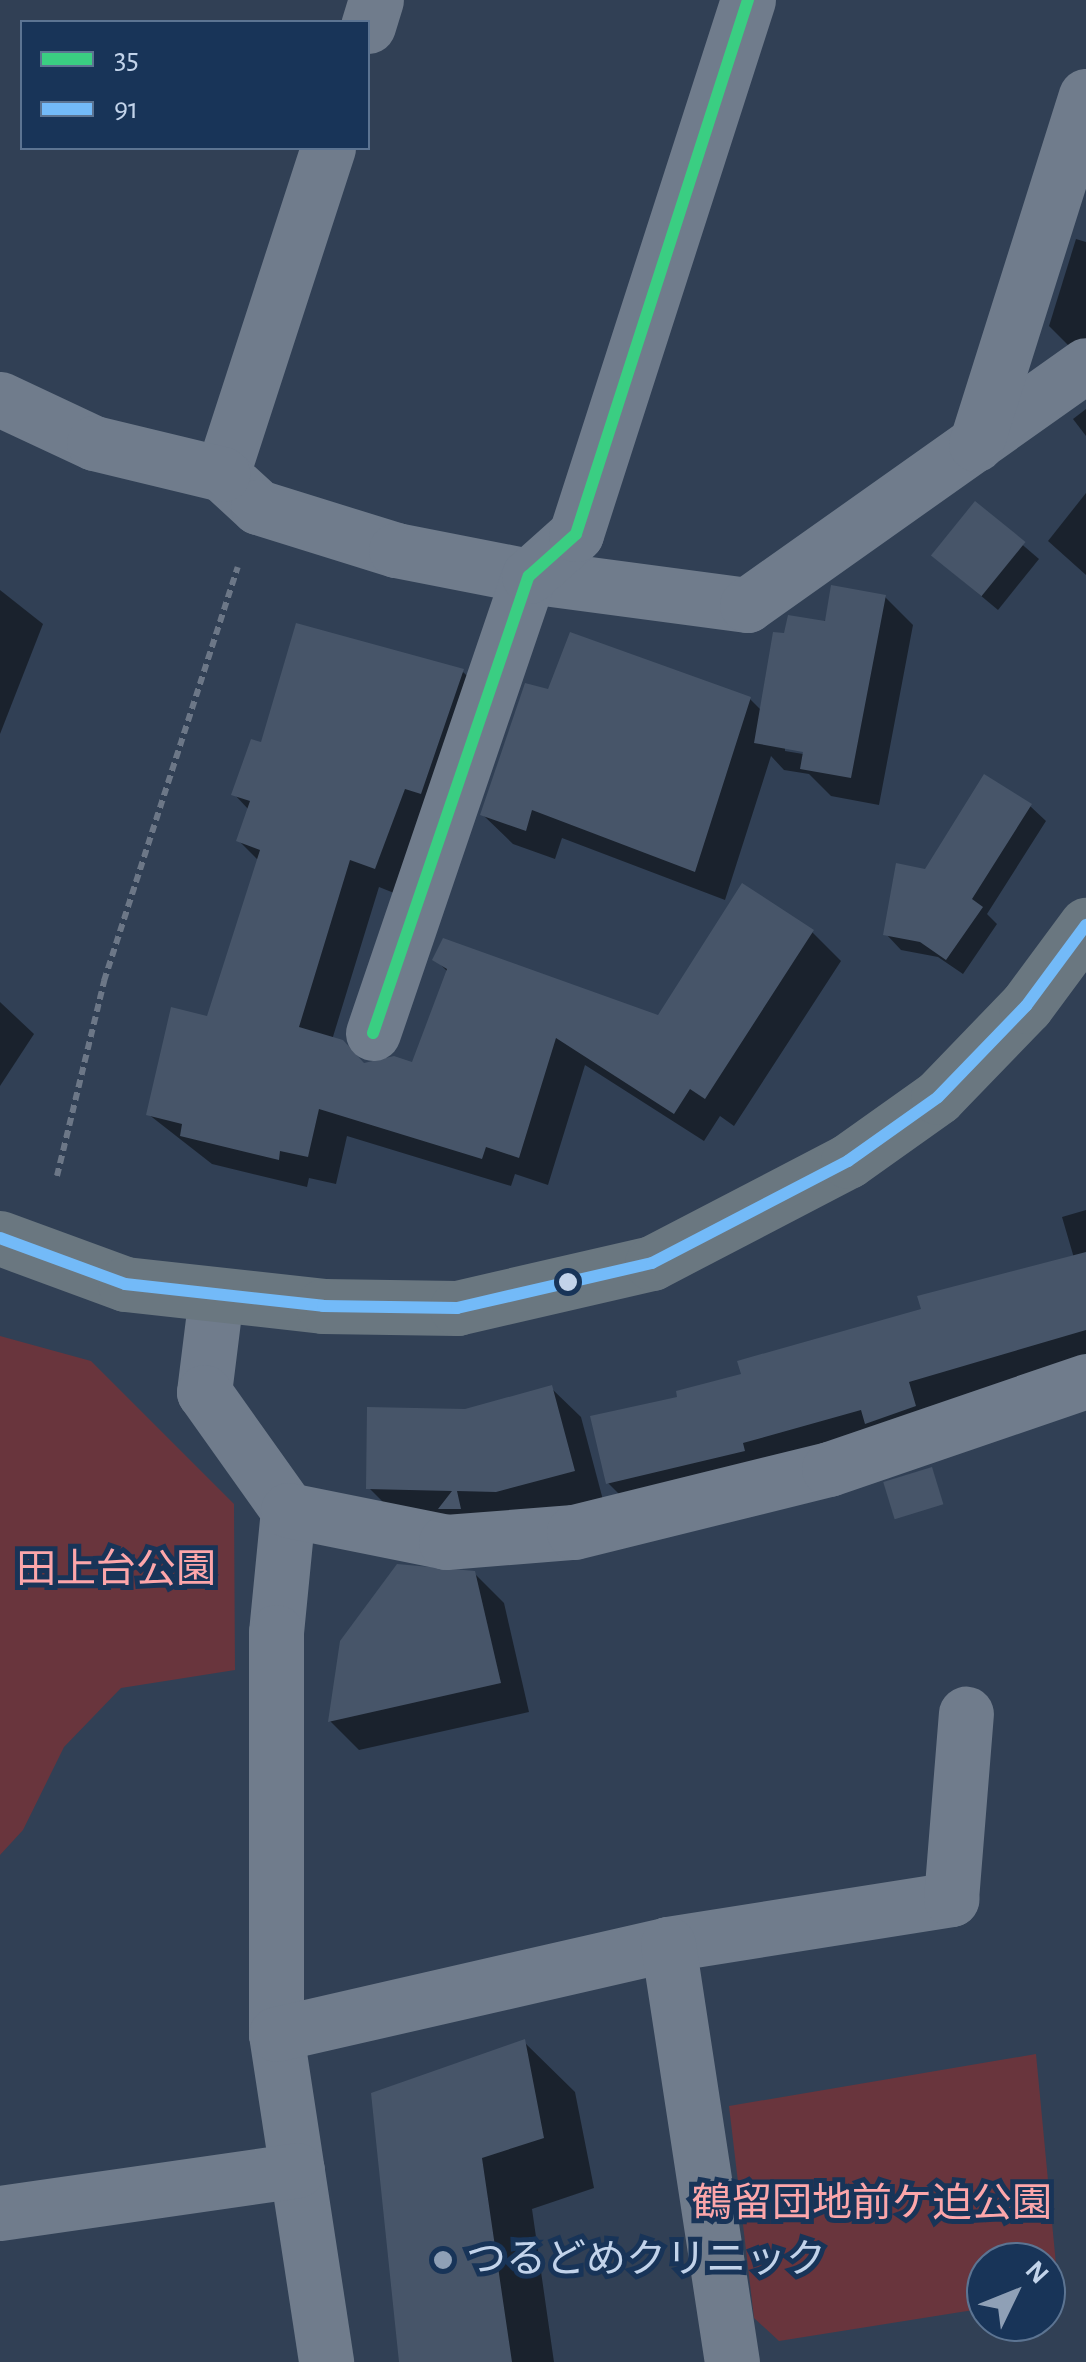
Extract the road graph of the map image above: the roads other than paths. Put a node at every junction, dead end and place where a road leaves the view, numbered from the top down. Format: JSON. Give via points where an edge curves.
{"nodes":[{"id":1,"x":748,"y":0,"type":"edge"},
{"id":2,"x":1086,"y":96,"type":"edge"},
{"id":3,"x":327,"y":150,"type":"edge"},
{"id":4,"x":1086,"y":365,"type":"edge"},
{"id":5,"x":0,"y":399,"type":"edge"},
{"id":6,"x":976,"y":444,"type":"junction"},
{"id":7,"x":240,"y":490,"type":"junction"},
{"id":8,"x":529,"y":576,"type":"junction"},
{"id":9,"x":1086,"y":925,"type":"edge"},
{"id":10,"x":372,"y":1032,"type":"dead end"},
{"id":11,"x":0,"y":1238,"type":"edge"},
{"id":12,"x":216,"y":1296,"type":"junction"},
{"id":13,"x":1086,"y":1381,"type":"edge"},
{"id":14,"x":288,"y":1510,"type":"junction"},
{"id":15,"x":966,"y":1714,"type":"dead end"},
{"id":16,"x":668,"y":1944,"type":"junction"},
{"id":17,"x":276,"y":2034,"type":"junction"},
{"id":18,"x":297,"y":2170,"type":"junction"},
{"id":19,"x":0,"y":2214,"type":"edge"},
{"id":20,"x":326,"y":2362,"type":"edge"},
{"id":21,"x":732,"y":2362,"type":"edge"}],
"edges":[{"from":1,"to":8,"type":"street","via":[[576,534]]},
{"from":2,"to":6,"type":"street"},
{"from":3,"to":7,"type":"street"},
{"from":4,"to":6,"type":"street"},
{"from":5,"to":7,"type":"street","via":[[94,443]]},
{"from":6,"to":8,"type":"street","via":[[747,605]]},
{"from":7,"to":8,"type":"street","via":[[396,550]]},
{"from":8,"to":10,"type":"street"},
{"from":9,"to":12,"type":"main road","via":[[1026,1006],[938,1097],[848,1161],[652,1263],[457,1308]]},
{"from":11,"to":12,"type":"main road","via":[[125,1284]]},
{"from":12,"to":14,"type":"street","via":[[204,1392]]},
{"from":13,"to":14,"type":"street","via":[[829,1469],[574,1532],[446,1542]]},
{"from":14,"to":17,"type":"street","via":[[276,1632]]},
{"from":15,"to":16,"type":"street","via":[[951,1899]]},
{"from":16,"to":17,"type":"street"},
{"from":16,"to":21,"type":"street"},
{"from":17,"to":18,"type":"street"},
{"from":18,"to":19,"type":"street"},
{"from":18,"to":20,"type":"street"}]}
